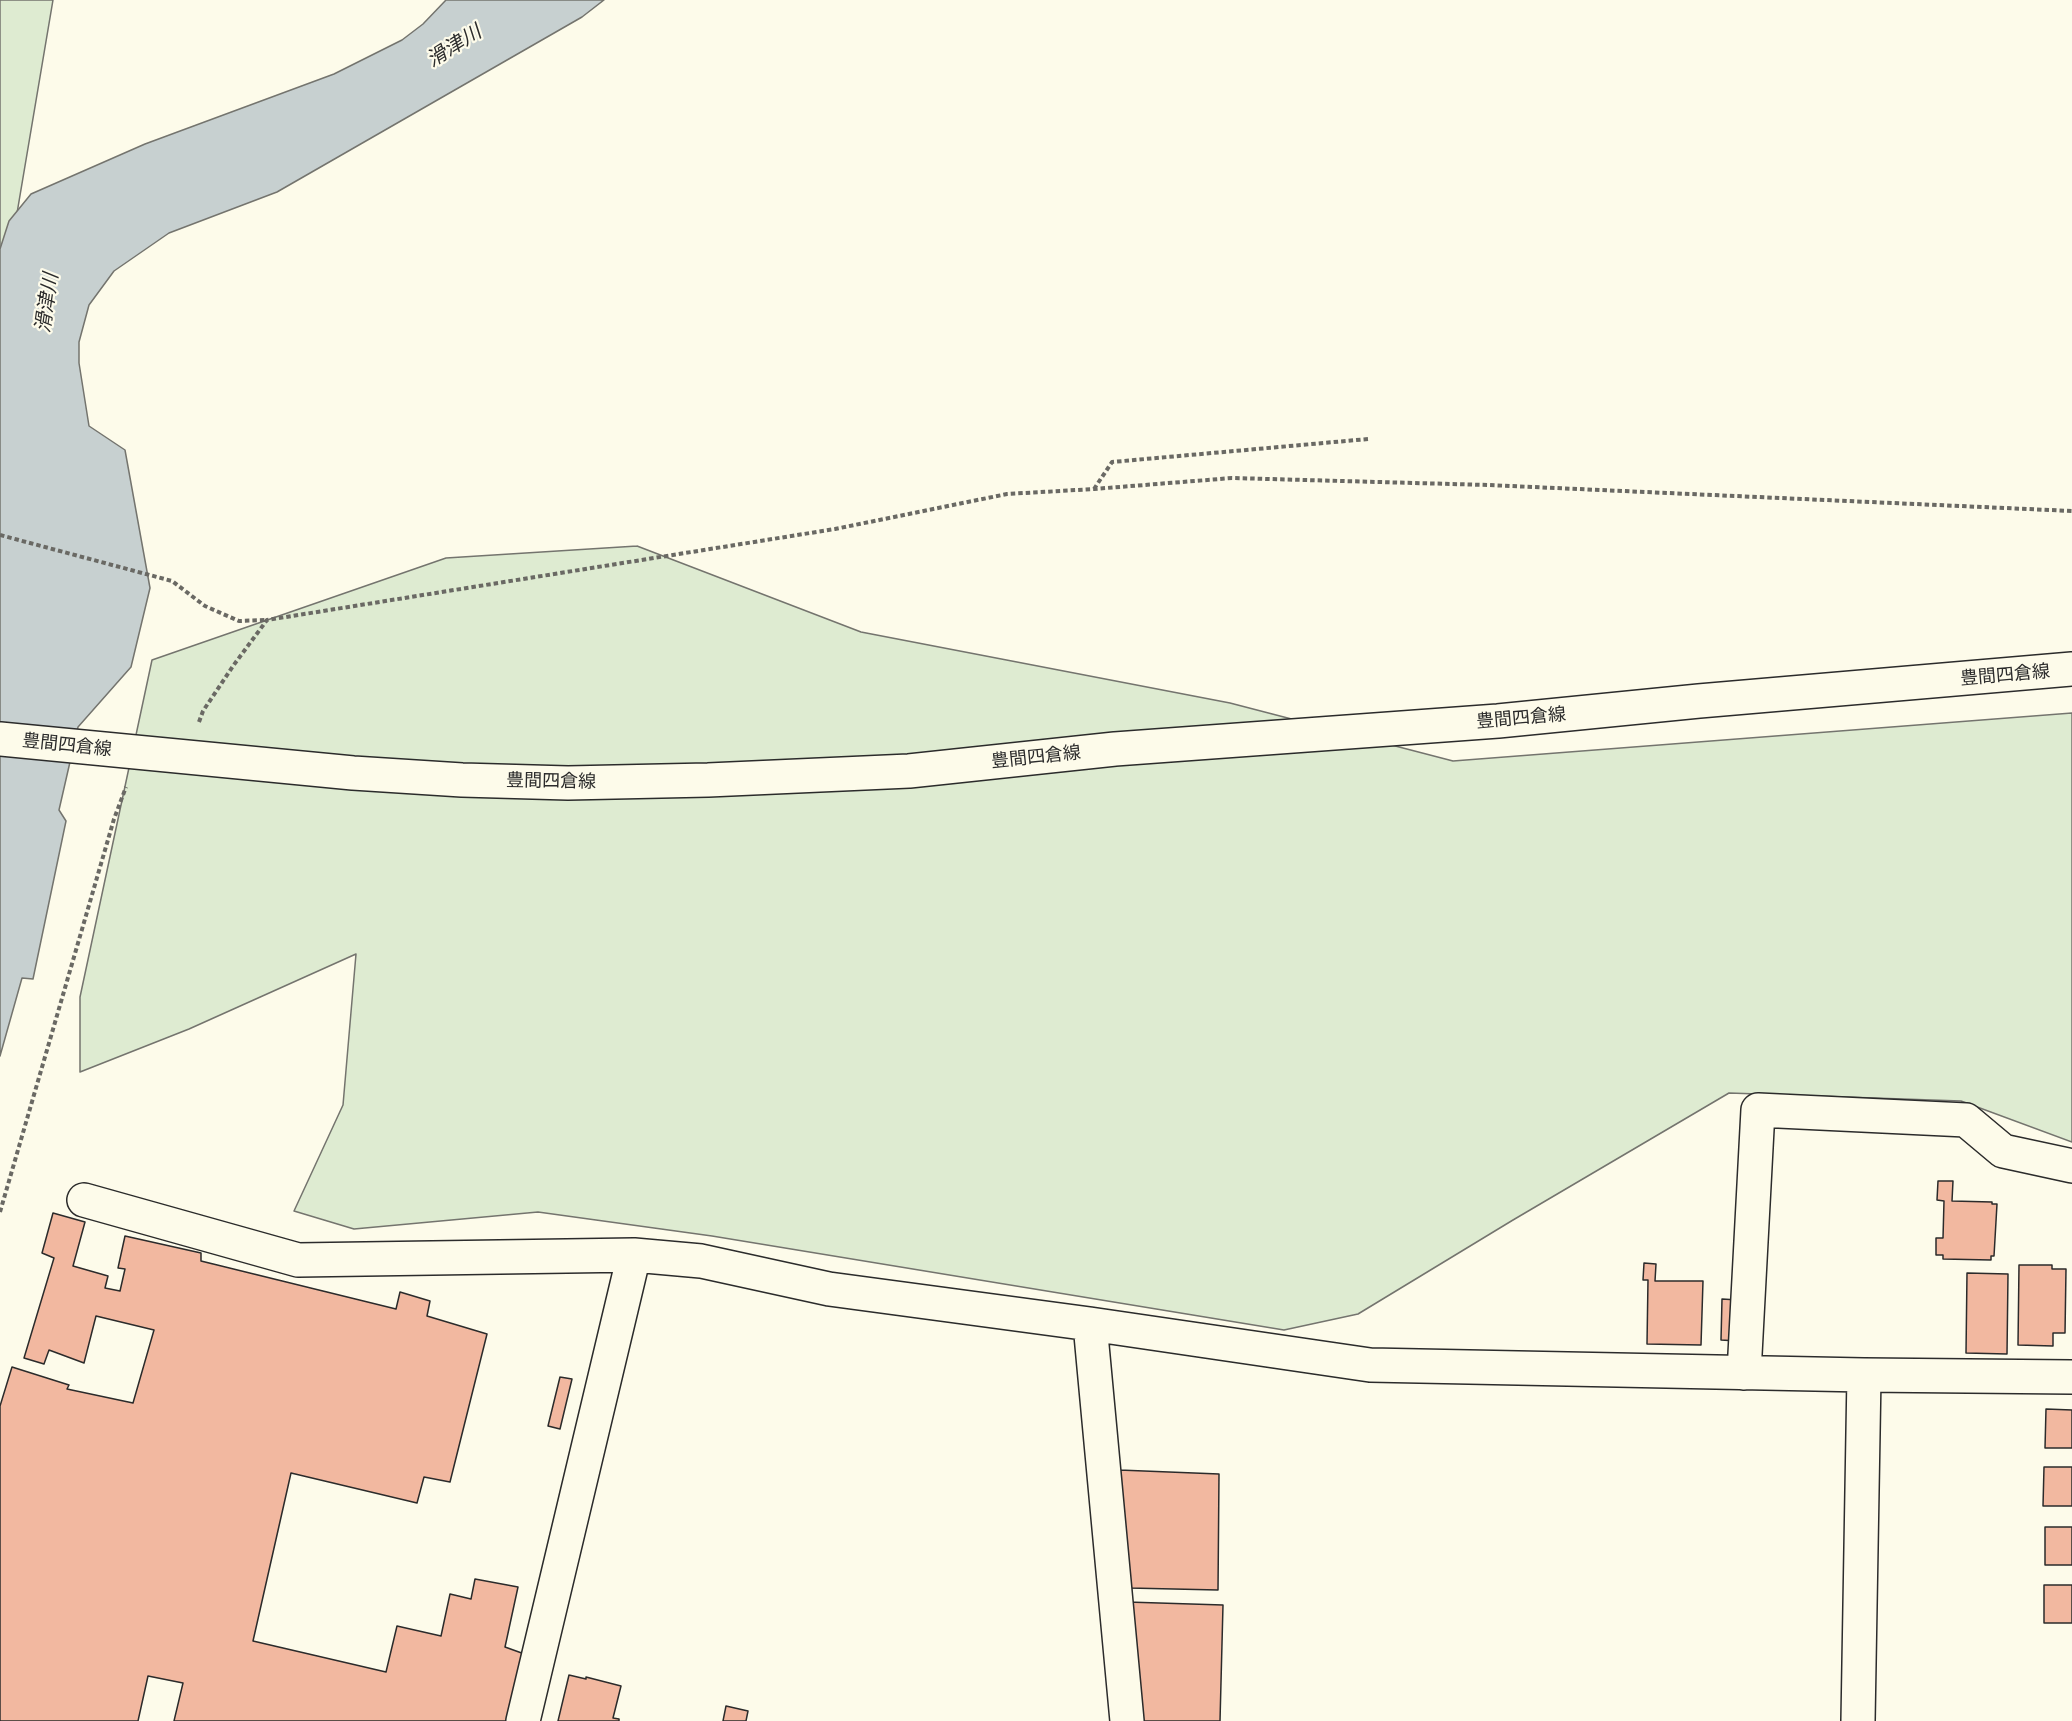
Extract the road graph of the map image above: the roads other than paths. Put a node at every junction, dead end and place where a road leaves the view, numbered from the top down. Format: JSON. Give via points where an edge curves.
{"nodes":[{"id":1,"x":2072,"y":669,"type":"edge"},
{"id":2,"x":0,"y":739,"type":"edge"},
{"id":3,"x":2072,"y":1166,"type":"edge"},
{"id":4,"x":84,"y":1200,"type":"dead end"},
{"id":5,"x":634,"y":1255,"type":"junction"},
{"id":6,"x":1090,"y":1324,"type":"junction"},
{"id":7,"x":1744,"y":1373,"type":"junction"},
{"id":8,"x":1864,"y":1375,"type":"junction"},
{"id":9,"x":2072,"y":1377,"type":"edge"},
{"id":10,"x":523,"y":1721,"type":"edge"},
{"id":11,"x":1127,"y":1721,"type":"edge"},
{"id":12,"x":1858,"y":1721,"type":"edge"}],
"edges":[{"from":1,"to":2,"type":"street","name":"豊間四倉線","via":[[1498,721],[1114,749],[897,772],[708,780],[568,783],[440,778]]},
{"from":3,"to":7,"type":"street","via":[[2003,1151],[1966,1120],[1758,1110]]},
{"from":4,"to":5,"type":"street","via":[[298,1260]]},
{"from":5,"to":6,"type":"street","via":[[701,1261],[829,1288]]},
{"from":5,"to":10,"type":"street"},
{"from":6,"to":7,"type":"street","via":[[1370,1365]]},
{"from":6,"to":11,"type":"street"},
{"from":7,"to":8,"type":"street"},
{"from":8,"to":9,"type":"street"},
{"from":8,"to":12,"type":"street"}]}
